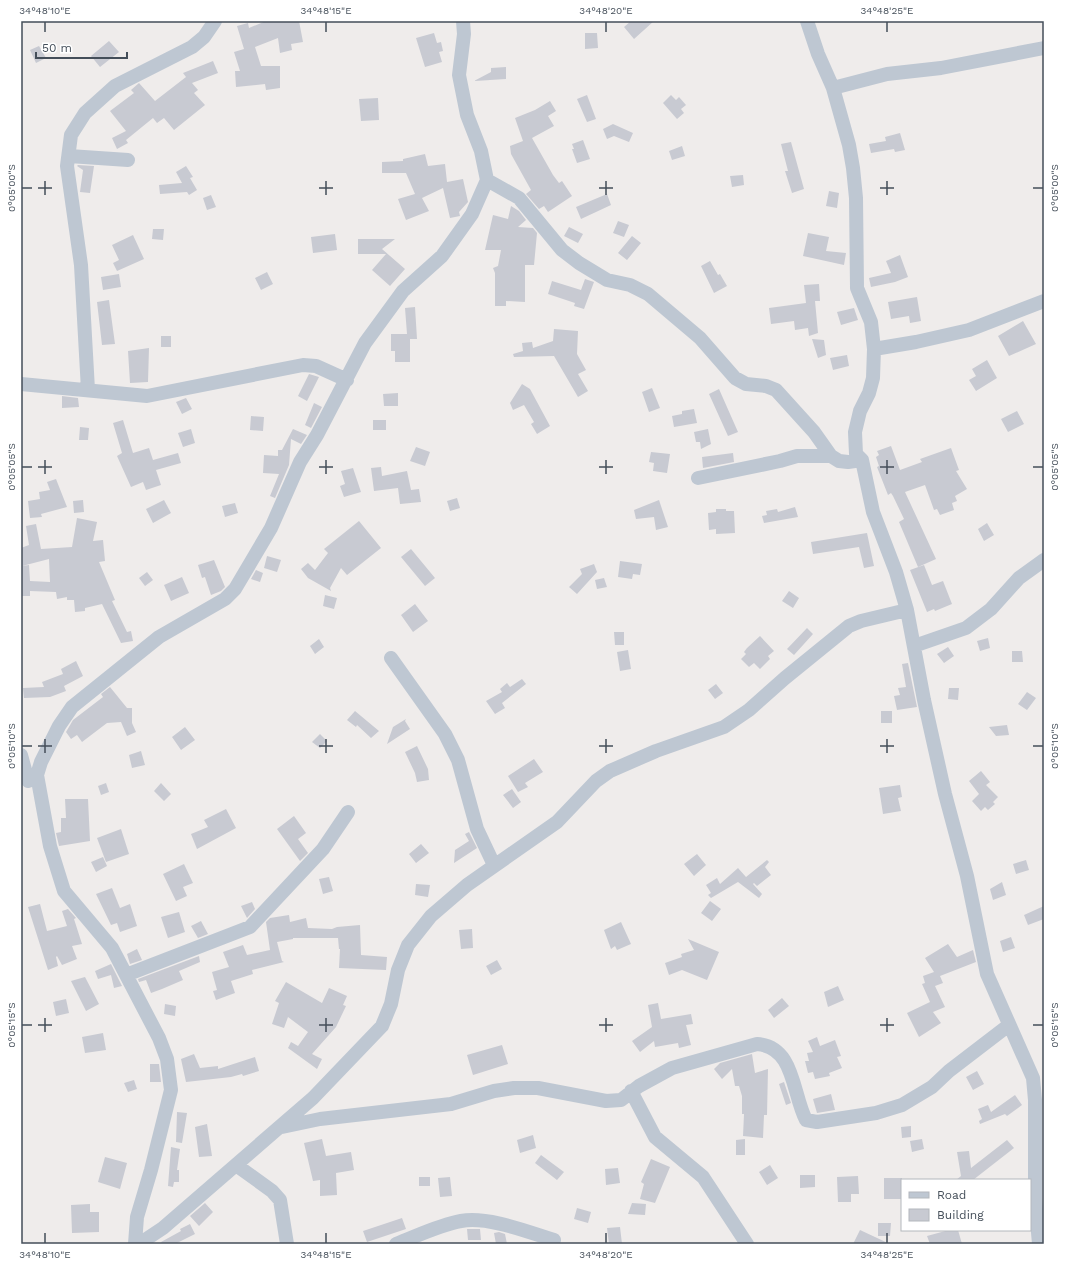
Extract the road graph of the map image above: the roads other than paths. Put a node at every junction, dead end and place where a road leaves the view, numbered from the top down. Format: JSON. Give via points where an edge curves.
{"nodes":[{"id":1,"x":215,"y":21,"type":"edge"},
{"id":2,"x":463,"y":21,"type":"edge"},
{"id":3,"x":807,"y":21,"type":"edge"},
{"id":4,"x":1044,"y":48,"type":"edge"},
{"id":5,"x":833,"y":88,"type":"junction"},
{"id":6,"x":69,"y":156,"type":"junction"},
{"id":7,"x":128,"y":160,"type":"dead end"},
{"id":8,"x":487,"y":180,"type":"junction"},
{"id":9,"x":1044,"y":301,"type":"edge"},
{"id":10,"x":874,"y":349,"type":"junction"},
{"id":11,"x":347,"y":380,"type":"junction"},
{"id":12,"x":21,"y":384,"type":"edge"},
{"id":13,"x":88,"y":390,"type":"junction"},
{"id":14,"x":831,"y":456,"type":"junction"},
{"id":15,"x":862,"y":460,"type":"junction"},
{"id":16,"x":698,"y":478,"type":"dead end"},
{"id":17,"x":1044,"y":560,"type":"edge"},
{"id":18,"x":907,"y":610,"type":"junction"},
{"id":19,"x":914,"y":646,"type":"junction"},
{"id":20,"x":391,"y":658,"type":"dead end"},
{"id":21,"x":21,"y":755,"type":"edge"},
{"id":22,"x":29,"y":780,"type":"edge"},
{"id":23,"x":348,"y":812,"type":"dead end"},
{"id":24,"x":494,"y":865,"type":"junction"},
{"id":25,"x":126,"y":975,"type":"junction"},
{"id":26,"x":1009,"y":1025,"type":"junction"},
{"id":27,"x":631,"y":1091,"type":"junction"},
{"id":28,"x":280,"y":1127,"type":"junction"},
{"id":29,"x":236,"y":1165,"type":"junction"},
{"id":30,"x":554,"y":1240,"type":"dead end"},
{"id":31,"x":135,"y":1244,"type":"edge"},
{"id":32,"x":139,"y":1244,"type":"edge"},
{"id":33,"x":287,"y":1244,"type":"edge"},
{"id":34,"x":396,"y":1244,"type":"edge"},
{"id":35,"x":747,"y":1244,"type":"edge"},
{"id":36,"x":1039,"y":1244,"type":"edge"}],
"edges":[{"from":1,"to":6,"type":"street","via":[[204,37],[192,46],[115,86],[85,113],[71,135]]},
{"from":2,"to":8,"type":"street","via":[[459,75],[467,115],[481,151]]},
{"from":3,"to":5,"type":"street"},
{"from":4,"to":5,"type":"street","via":[[941,68],[887,74]]},
{"from":5,"to":10,"type":"street","via":[[853,168],[857,288],[871,322]]},
{"from":6,"to":7,"type":"street"},
{"from":6,"to":13,"type":"street","via":[[67,166],[81,265]]},
{"from":8,"to":11,"type":"street","via":[[468,220],[442,256],[403,291],[365,343]]},
{"from":8,"to":14,"type":"street","via":[[519,198],[562,250],[579,263],[607,280],[630,286],[660,303],[700,338],[735,378],[746,384],[776,390],[814,432]]},
{"from":9,"to":10,"type":"street","via":[[969,330]]},
{"from":10,"to":15,"type":"street","via":[[873,378],[855,432],[856,454]]},
{"from":11,"to":13,"type":"street","via":[[316,366],[303,365],[154,395]]},
{"from":11,"to":22,"type":"street","via":[[318,435],[300,462],[271,528],[235,589],[225,599],[159,637],[72,707]]},
{"from":12,"to":13,"type":"street"},
{"from":14,"to":15,"type":"street","via":[[839,461]]},
{"from":14,"to":16,"type":"street","via":[[797,456]]},
{"from":15,"to":18,"type":"street","via":[[873,512],[896,572]]},
{"from":17,"to":19,"type":"street","via":[[1019,578],[991,609],[966,628]]},
{"from":18,"to":19,"type":"street"},
{"from":18,"to":24,"type":"street","via":[[849,626],[749,710],[724,727],[656,751],[610,771],[596,781],[557,822]]},
{"from":19,"to":26,"type":"street","via":[[987,974]]},
{"from":20,"to":24,"type":"street","via":[[445,734],[454,754],[477,829]]},
{"from":21,"to":22,"type":"street"},
{"from":22,"to":25,"type":"street","via":[[64,891],[112,948]]},
{"from":23,"to":25,"type":"street","via":[[323,849],[250,927]]},
{"from":24,"to":28,"type":"street","via":[[431,916],[408,945],[398,970],[392,1004],[382,1026],[313,1098]]},
{"from":25,"to":31,"type":"street","via":[[159,1038],[168,1059],[170,1077],[170,1090],[153,1163],[137,1217]]},
{"from":26,"to":27,"type":"street","via":[[949,1071],[932,1088],[902,1105],[876,1113],[817,1122],[806,1120],[785,1060],[768,1045],[757,1044],[672,1068]]},
{"from":26,"to":36,"type":"street","via":[[1033,1078],[1035,1198]]},
{"from":27,"to":28,"type":"street","via":[[621,1100],[606,1101],[538,1088],[514,1088],[494,1091],[451,1104],[320,1119]]},
{"from":27,"to":35,"type":"street","via":[[655,1138],[703,1177]]},
{"from":28,"to":29,"type":"street"},
{"from":29,"to":32,"type":"street","via":[[163,1228]]},
{"from":29,"to":33,"type":"street","via":[[272,1191],[280,1200]]},
{"from":30,"to":34,"type":"street","via":[[504,1225],[483,1221],[461,1221]]}]}
